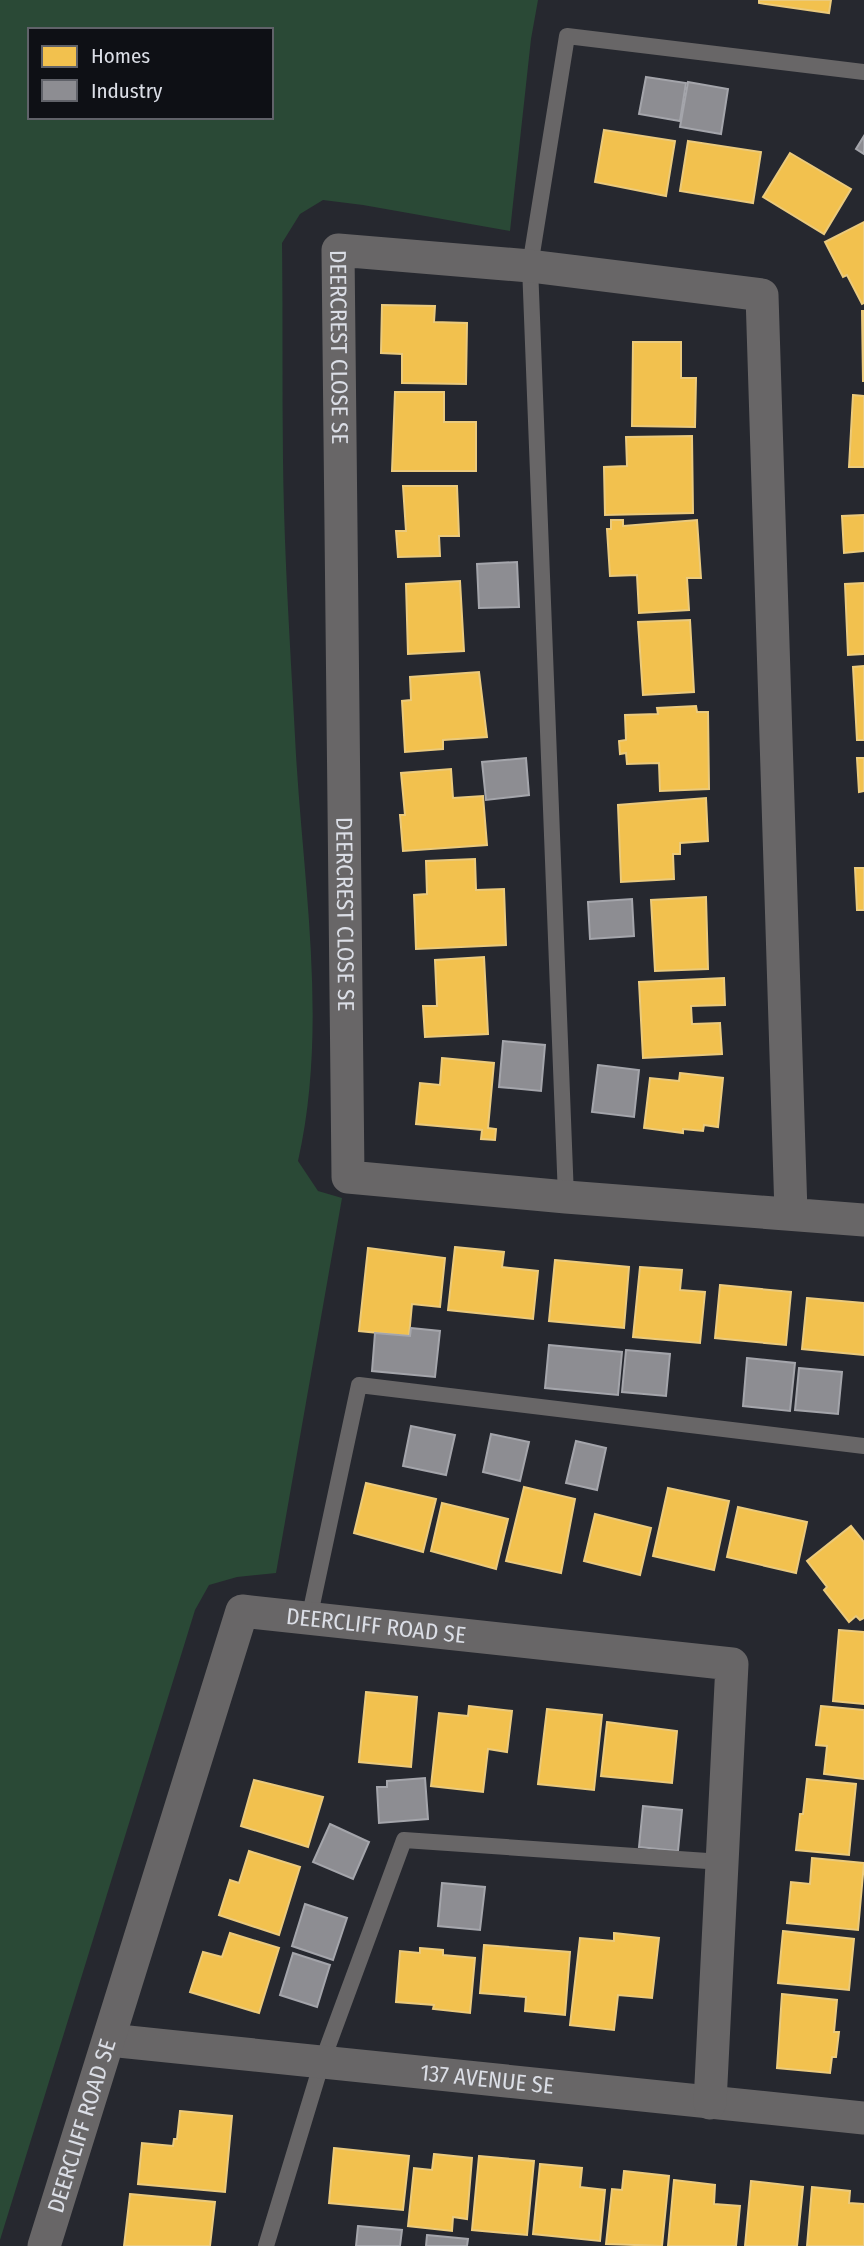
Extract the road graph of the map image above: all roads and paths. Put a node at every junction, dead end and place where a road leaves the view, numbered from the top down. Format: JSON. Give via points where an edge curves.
{"nodes":[{"id":1,"x":864,"y":72,"type":"edge"},
{"id":2,"x":530,"y":266,"type":"junction"},
{"id":3,"x":566,"y":1198,"type":"junction"},
{"id":4,"x":791,"y":1213,"type":"junction"},
{"id":5,"x":864,"y":1220,"type":"edge"},
{"id":6,"x":864,"y":1446,"type":"edge"},
{"id":7,"x":309,"y":1619,"type":"junction"},
{"id":8,"x":722,"y":1862,"type":"junction"},
{"id":9,"x":109,"y":2040,"type":"junction"},
{"id":10,"x":322,"y":2062,"type":"junction"},
{"id":11,"x":710,"y":2102,"type":"junction"},
{"id":12,"x":864,"y":2118,"type":"edge"},
{"id":13,"x":44,"y":2246,"type":"edge"},
{"id":14,"x":266,"y":2246,"type":"edge"}],
"edges":[{"from":1,"to":2,"type":"lane","via":[[567,36]]},
{"from":2,"to":3,"type":"lane"},
{"from":2,"to":3,"type":"street","name":"DEERCREST CLOSE SE","via":[[338,250],[348,1177]]},
{"from":2,"to":4,"type":"street","name":"DEERCREST CLOSE SE","via":[[762,295]]},
{"from":3,"to":4,"type":"street","name":"DEERCREST CLOSE SE"},
{"from":4,"to":5,"type":"street","name":"DEERCREST CLOSE SE"},
{"from":6,"to":7,"type":"lane","via":[[359,1385]]},
{"from":7,"to":8,"type":"street","name":"DEERCLIFF ROAD SE","via":[[732,1664]]},
{"from":7,"to":9,"type":"street","name":"DEERCLIFF ROAD SE","via":[[242,1611]]},
{"from":8,"to":10,"type":"lane","via":[[404,1840]]},
{"from":8,"to":11,"type":"street","name":"DEERCLIFF ROAD SE"},
{"from":9,"to":10,"type":"street","name":"137 AVENUE SE"},
{"from":9,"to":13,"type":"street","name":"DEERCLIFF ROAD SE"},
{"from":10,"to":11,"type":"street","name":"137 AVENUE SE"},
{"from":10,"to":14,"type":"lane"},
{"from":11,"to":12,"type":"street","name":"137 AVENUE SE"}]}
